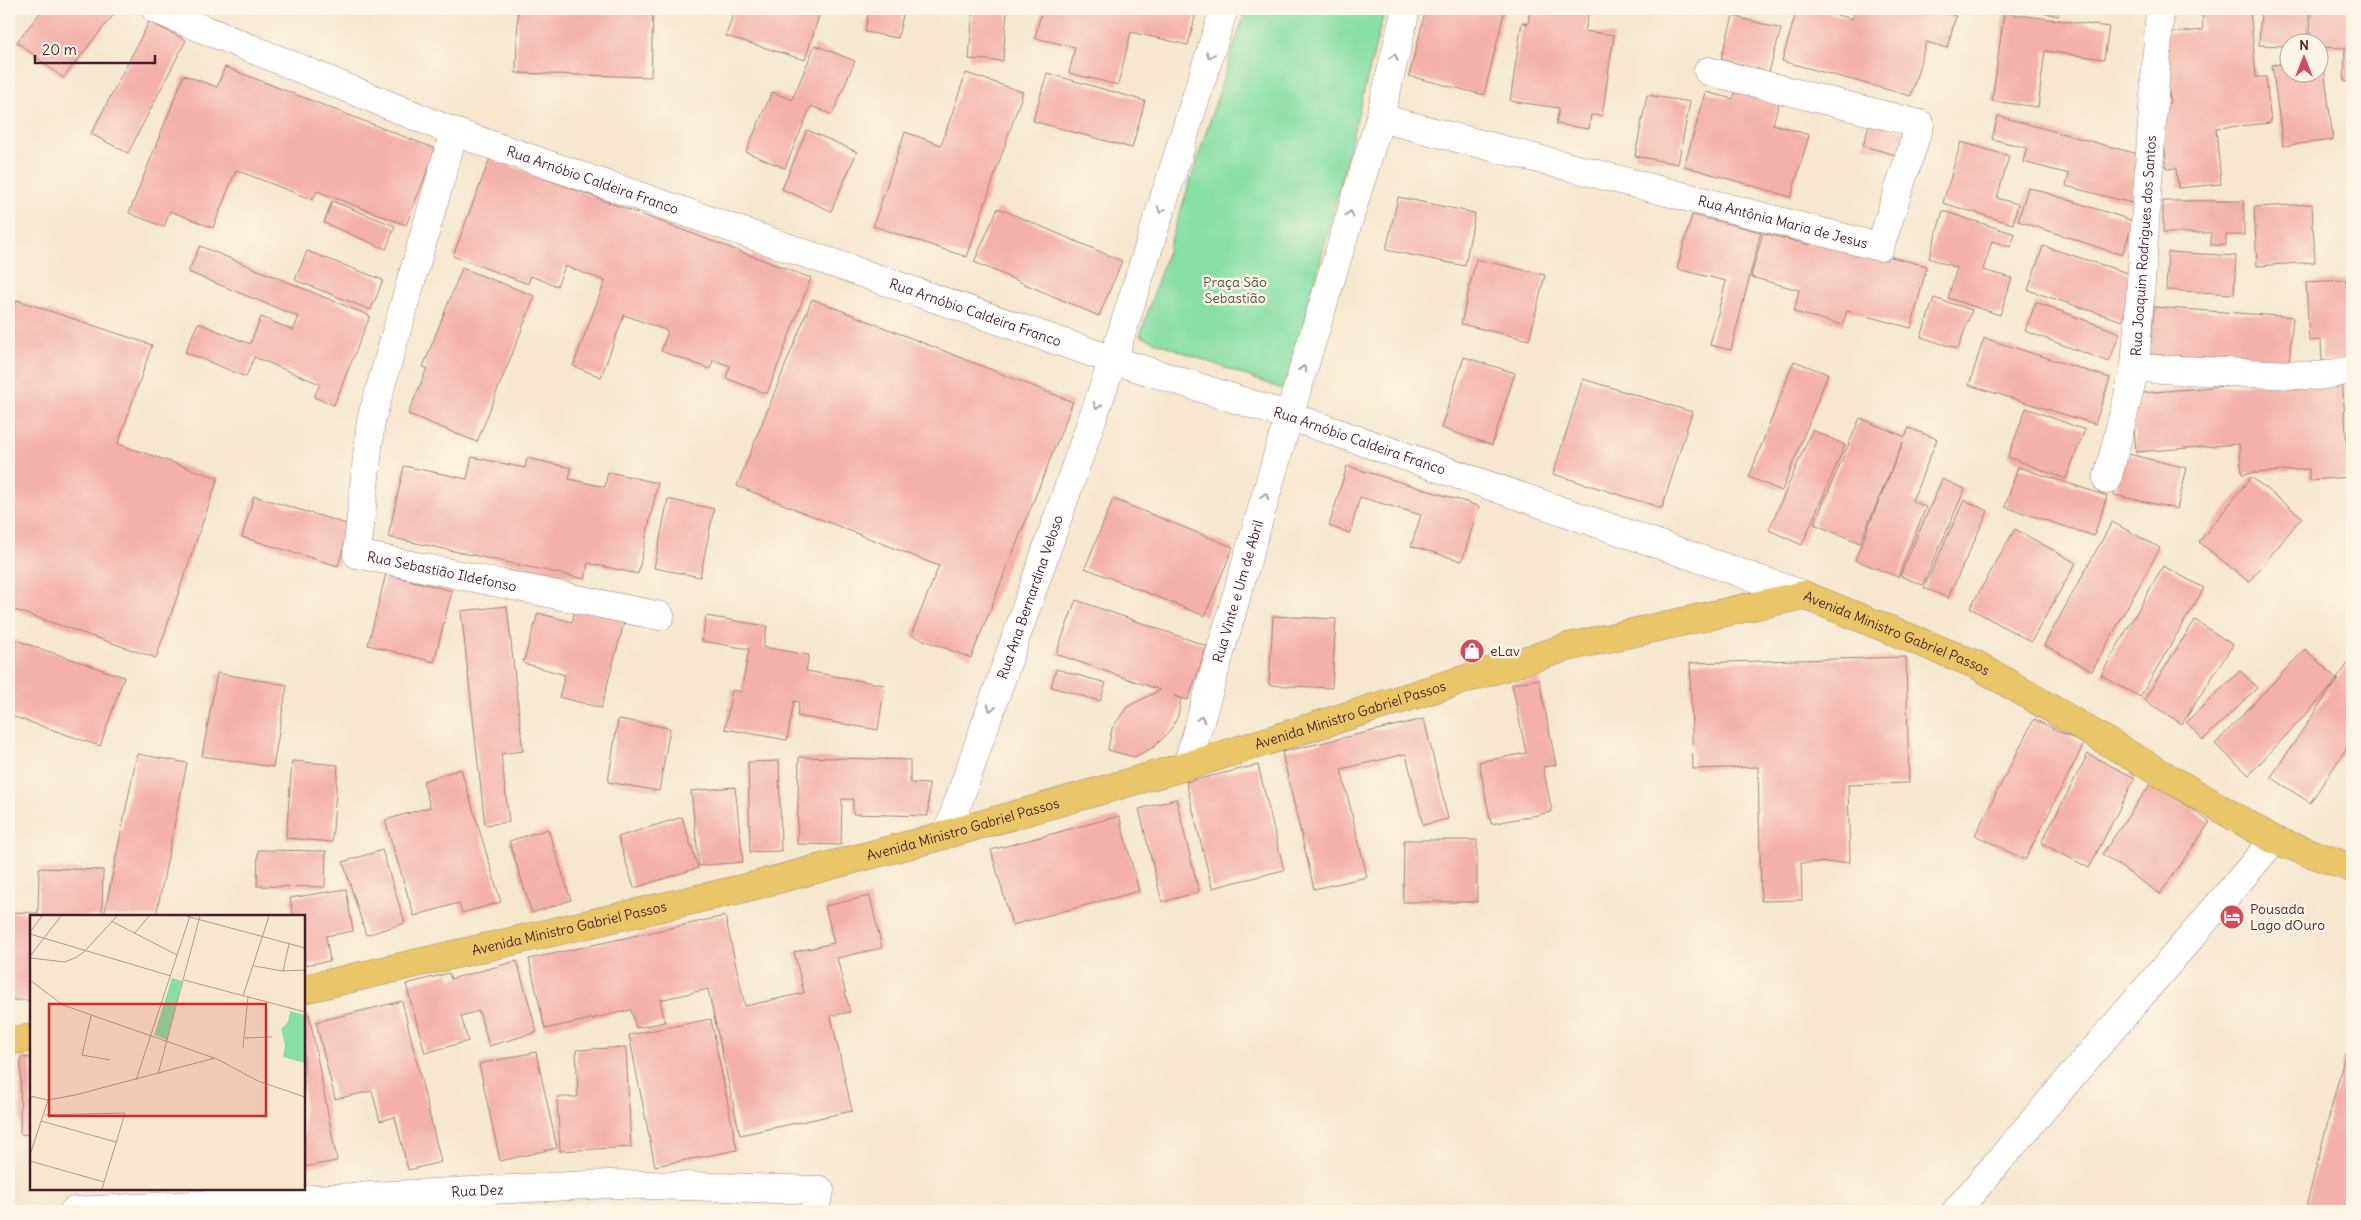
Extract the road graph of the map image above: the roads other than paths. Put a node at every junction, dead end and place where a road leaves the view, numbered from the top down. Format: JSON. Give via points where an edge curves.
{"nodes":[{"id":1,"x":155,"y":9,"type":"edge"},
{"id":2,"x":1224,"y":9,"type":"edge"},
{"id":3,"x":1406,"y":9,"type":"edge"},
{"id":4,"x":2160,"y":9,"type":"edge"},
{"id":5,"x":1708,"y":71,"type":"dead end"},
{"id":6,"x":1380,"y":118,"type":"junction"},
{"id":7,"x":454,"y":132,"type":"junction"},
{"id":8,"x":1113,"y":360,"type":"junction"},
{"id":9,"x":2136,"y":368,"type":"junction"},
{"id":10,"x":2352,"y":370,"type":"edge"},
{"id":11,"x":1289,"y":416,"type":"junction"},
{"id":12,"x":2108,"y":480,"type":"dead end"},
{"id":13,"x":1804,"y":595,"type":"junction"},
{"id":14,"x":660,"y":616,"type":"dead end"},
{"id":15,"x":1187,"y":766,"type":"junction"},
{"id":16,"x":948,"y":834,"type":"junction"},
{"id":17,"x":2274,"y":840,"type":"junction"},
{"id":18,"x":2352,"y":868,"type":"edge"},
{"id":19,"x":305,"y":989,"type":"edge"},
{"id":20,"x":30,"y":1038,"type":"edge"},
{"id":21,"x":9,"y":1041,"type":"edge"},
{"id":22,"x":817,"y":1200,"type":"edge"},
{"id":23,"x":74,"y":1211,"type":"edge"},
{"id":24,"x":1956,"y":1211,"type":"edge"}],
"edges":[{"from":1,"to":7,"type":"street","name":"Rua Arnóbio Caldeira Franco"},
{"from":2,"to":8,"type":"street","one_way":true},
{"from":6,"to":3,"type":"street","one_way":true},
{"from":4,"to":9,"type":"street","name":"Rua Joaquim Rodrigues dos Santos"},
{"from":5,"to":6,"type":"street","name":"Rua Antônia Maria de Jesus","via":[[1920,124],[1880,247]]},
{"from":11,"to":6,"type":"street","one_way":true},
{"from":7,"to":8,"type":"street","name":"Rua Arnóbio Caldeira Franco"},
{"from":7,"to":14,"type":"street","name":"Rua Sebastião Ildefonso","via":[[371,420],[357,554]]},
{"from":8,"to":11,"type":"street","name":"Rua Arnóbio Caldeira Franco"},
{"from":8,"to":16,"type":"street","name":"Rua Ana Bernardina Veloso","one_way":true},
{"from":9,"to":10,"type":"street","via":[[2319,376]]},
{"from":9,"to":12,"type":"street","name":"Rua Joaquim Rodrigues dos Santos"},
{"from":11,"to":13,"type":"street","name":"Rua Arnóbio Caldeira Franco"},
{"from":15,"to":11,"type":"street","name":"Rua Vinte e Um de Abril","one_way":true},
{"from":13,"to":15,"type":"main road","name":"Avenida Ministro Gabriel Passos","via":[[1568,647]]},
{"from":13,"to":17,"type":"main road","name":"Avenida Ministro Gabriel Passos","via":[[1977,665]]},
{"from":15,"to":16,"type":"main road","name":"Avenida Ministro Gabriel Passos"},
{"from":16,"to":19,"type":"main road","name":"Avenida Ministro Gabriel Passos","via":[[744,888]]},
{"from":17,"to":18,"type":"main road","name":"Avenida Ministro Gabriel Passos"},
{"from":17,"to":24,"type":"street"},
{"from":20,"to":21,"type":"main road"},
{"from":22,"to":23,"type":"street","name":"Rua Dez","via":[[609,1184]]}]}
